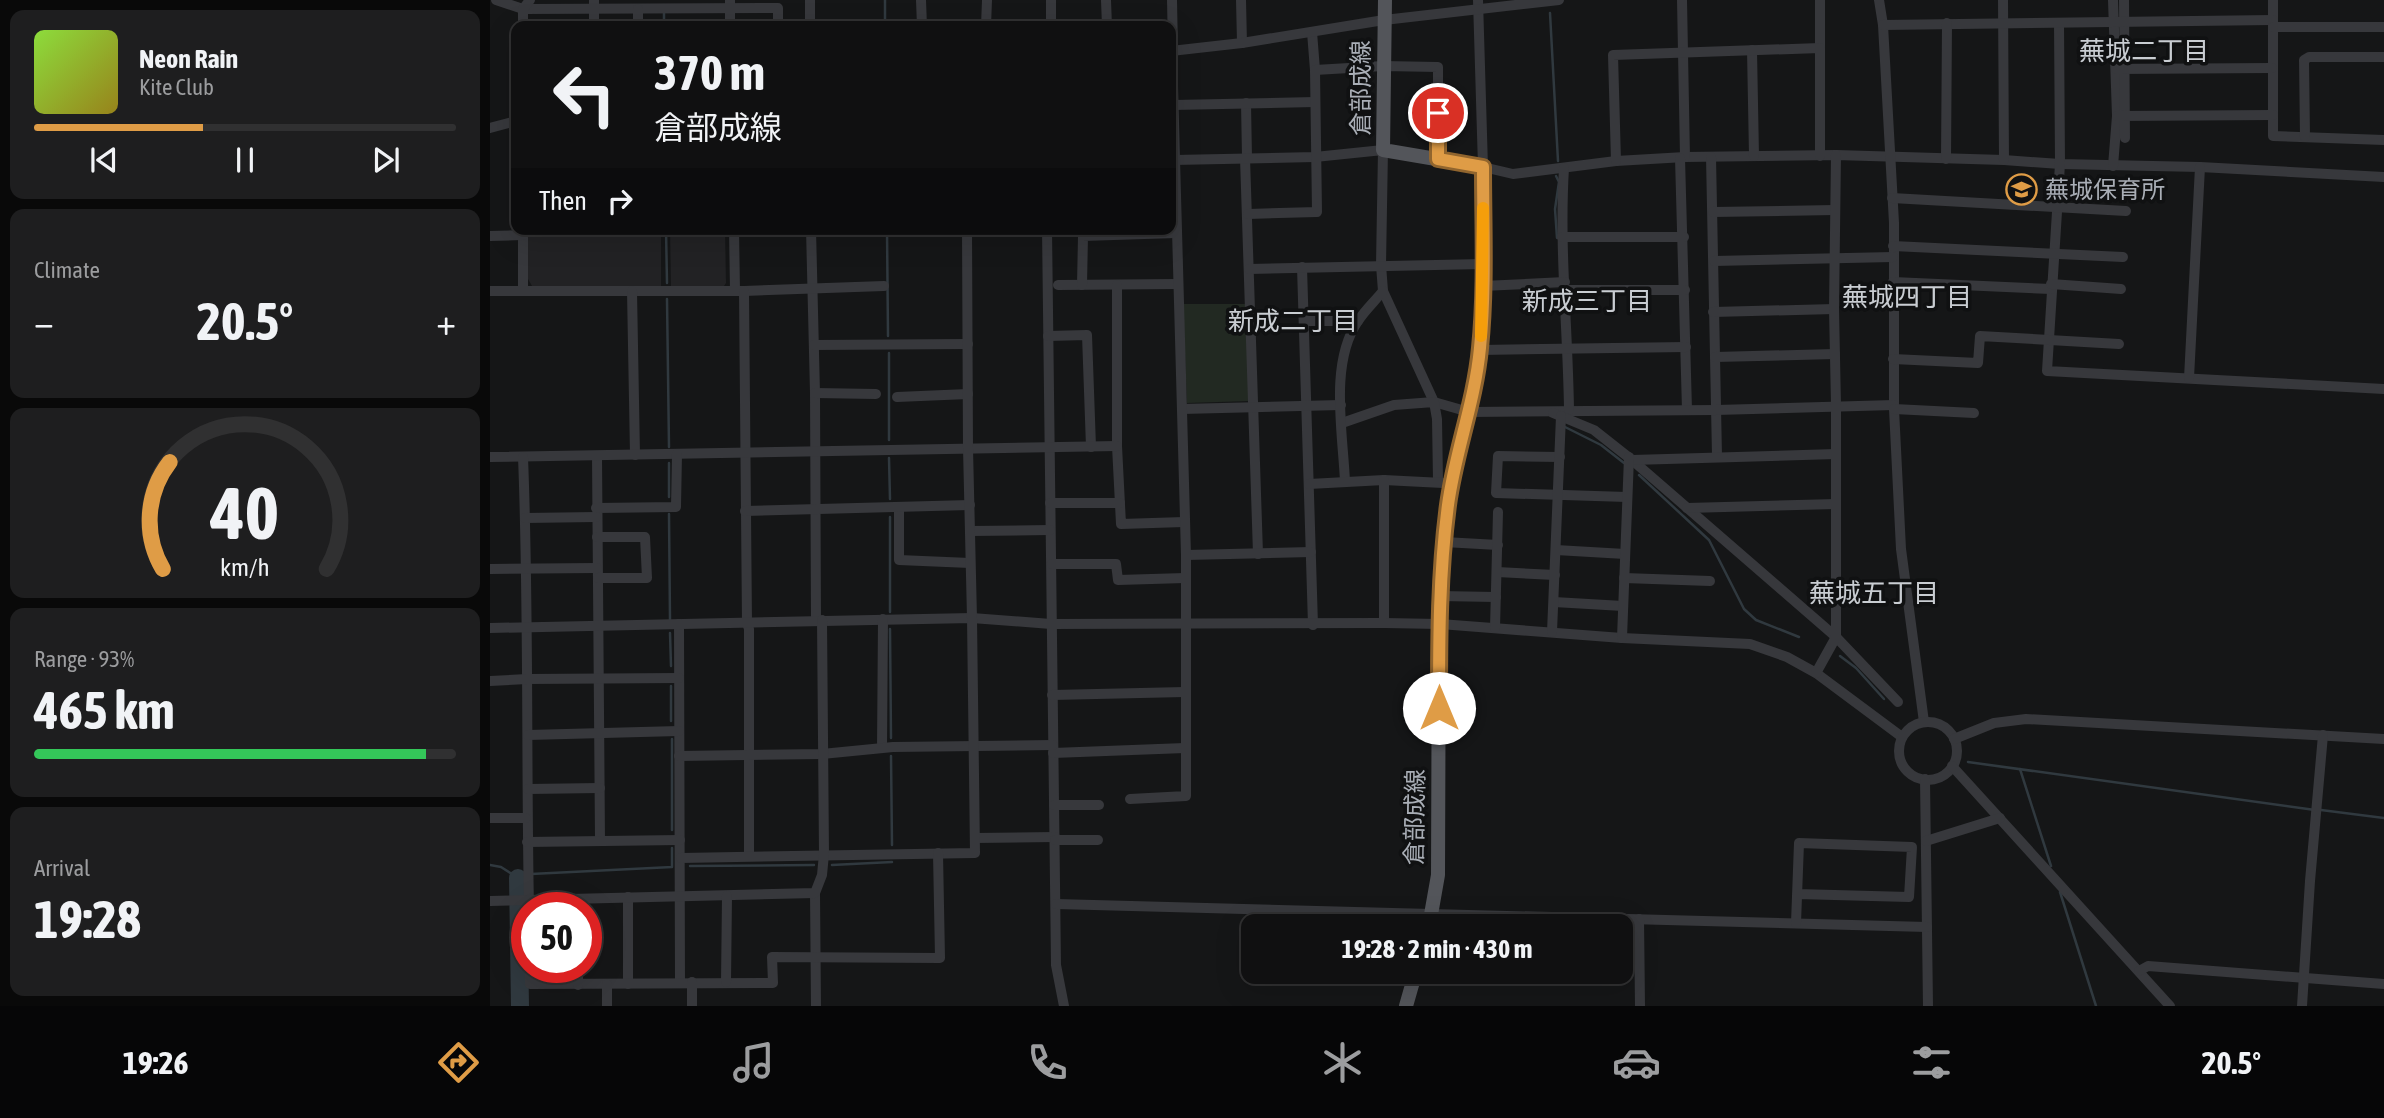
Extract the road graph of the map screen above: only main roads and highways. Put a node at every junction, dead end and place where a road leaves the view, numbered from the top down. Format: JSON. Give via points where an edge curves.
{"nodes":[{"id":1,"x":1385,"y":0,"type":"edge"},
{"id":2,"x":1432,"y":914,"type":"edge"},
{"id":3,"x":1412,"y":984,"type":"edge"},
{"id":4,"x":1406,"y":1006,"type":"edge"}],
"edges":[{"from":1,"to":2,"type":"main road","name":"倉部成線","via":[[1383,150],[1483,167],[1480,350],[1469,412],[1445,483],[1439,596],[1438,875]]},
{"from":3,"to":4,"type":"main road"}]}
